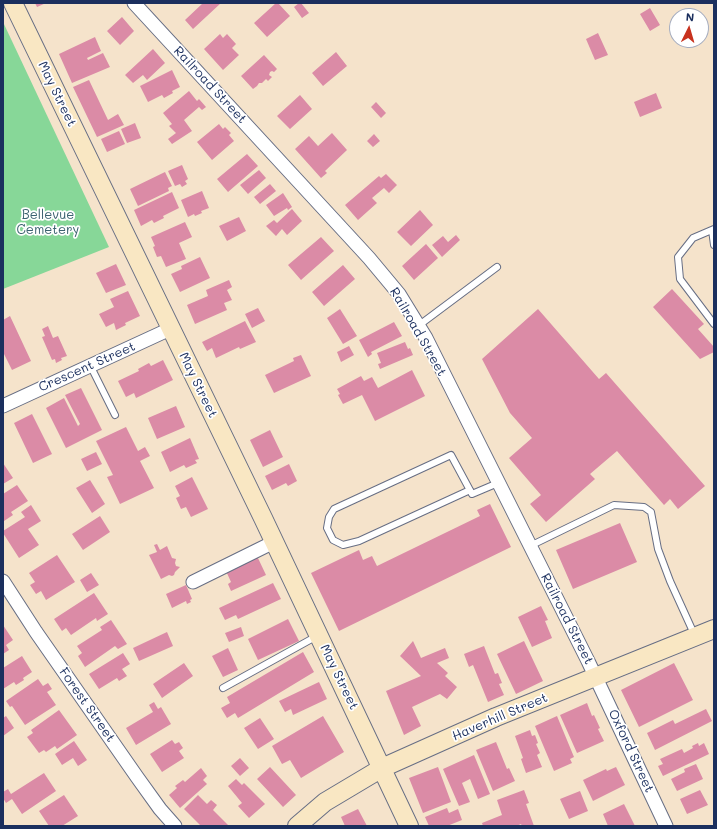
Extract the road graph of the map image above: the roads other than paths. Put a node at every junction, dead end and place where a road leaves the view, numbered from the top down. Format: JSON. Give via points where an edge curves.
{"nodes":[{"id":1,"x":13,"y":3,"type":"edge"},
{"id":2,"x":134,"y":3,"type":"edge"},
{"id":3,"x":713,"y":230,"type":"edge"},
{"id":4,"x":714,"y":245,"type":"edge"},
{"id":5,"x":497,"y":267,"type":"dead end"},
{"id":6,"x":714,"y":324,"type":"edge"},
{"id":7,"x":418,"y":326,"type":"junction"},
{"id":8,"x":170,"y":330,"type":"junction"},
{"id":9,"x":90,"y":365,"type":"junction"},
{"id":10,"x":3,"y":406,"type":"edge"},
{"id":11,"x":115,"y":415,"type":"dead end"},
{"id":12,"x":498,"y":483,"type":"junction"},
{"id":13,"x":470,"y":490,"type":"junction"},
{"id":14,"x":274,"y":542,"type":"junction"},
{"id":15,"x":530,"y":546,"type":"junction"},
{"id":16,"x":3,"y":581,"type":"edge"},
{"id":17,"x":193,"y":582,"type":"dead end"},
{"id":18,"x":714,"y":629,"type":"edge"},
{"id":19,"x":319,"y":635,"type":"junction"},
{"id":20,"x":696,"y":636,"type":"junction"},
{"id":21,"x":595,"y":677,"type":"junction"},
{"id":22,"x":223,"y":688,"type":"dead end"},
{"id":23,"x":382,"y":768,"type":"junction"},
{"id":24,"x":175,"y":826,"type":"edge"},
{"id":25,"x":297,"y":826,"type":"edge"},
{"id":26,"x":409,"y":826,"type":"edge"},
{"id":27,"x":666,"y":826,"type":"edge"}],
"edges":[{"from":1,"to":8,"type":"main road","name":"May Street"},
{"from":2,"to":7,"type":"street","name":"Railroad Street","via":[[370,258],[399,294]]},
{"from":3,"to":4,"type":"lane"},
{"from":3,"to":6,"type":"lane","via":[[693,238],[678,257],[680,279]]},
{"from":5,"to":7,"type":"lane"},
{"from":7,"to":12,"type":"street","name":"Railroad Street"},
{"from":8,"to":9,"type":"street","name":"Crescent Street"},
{"from":8,"to":14,"type":"main road","name":"May Street"},
{"from":9,"to":10,"type":"street","name":"Crescent Street"},
{"from":9,"to":11,"type":"lane"},
{"from":12,"to":13,"type":"lane","via":[[472,494]]},
{"from":12,"to":15,"type":"street","name":"Railroad Street"},
{"from":13,"to":13,"type":"lane","via":[[451,455],[334,509],[327,528],[333,540],[344,545],[359,541]]},
{"from":14,"to":17,"type":"street"},
{"from":14,"to":19,"type":"main road","name":"May Street"},
{"from":15,"to":20,"type":"lane","via":[[614,505],[644,507],[651,512],[658,549]]},
{"from":15,"to":21,"type":"street","name":"Railroad Street"},
{"from":16,"to":24,"type":"street","name":"Forest Street","via":[[142,784]]},
{"from":18,"to":20,"type":"main road","name":"Haverhill Street"},
{"from":19,"to":22,"type":"lane"},
{"from":19,"to":23,"type":"main road","name":"May Street"},
{"from":20,"to":21,"type":"main road","name":"Haverhill Street"},
{"from":21,"to":23,"type":"main road","name":"Haverhill Street","via":[[496,717]]},
{"from":21,"to":27,"type":"street","name":"Oxford Street"},
{"from":23,"to":25,"type":"main road","name":"Haverhill Street","via":[[325,802]]},
{"from":23,"to":26,"type":"main road","name":"May Street"}]}
